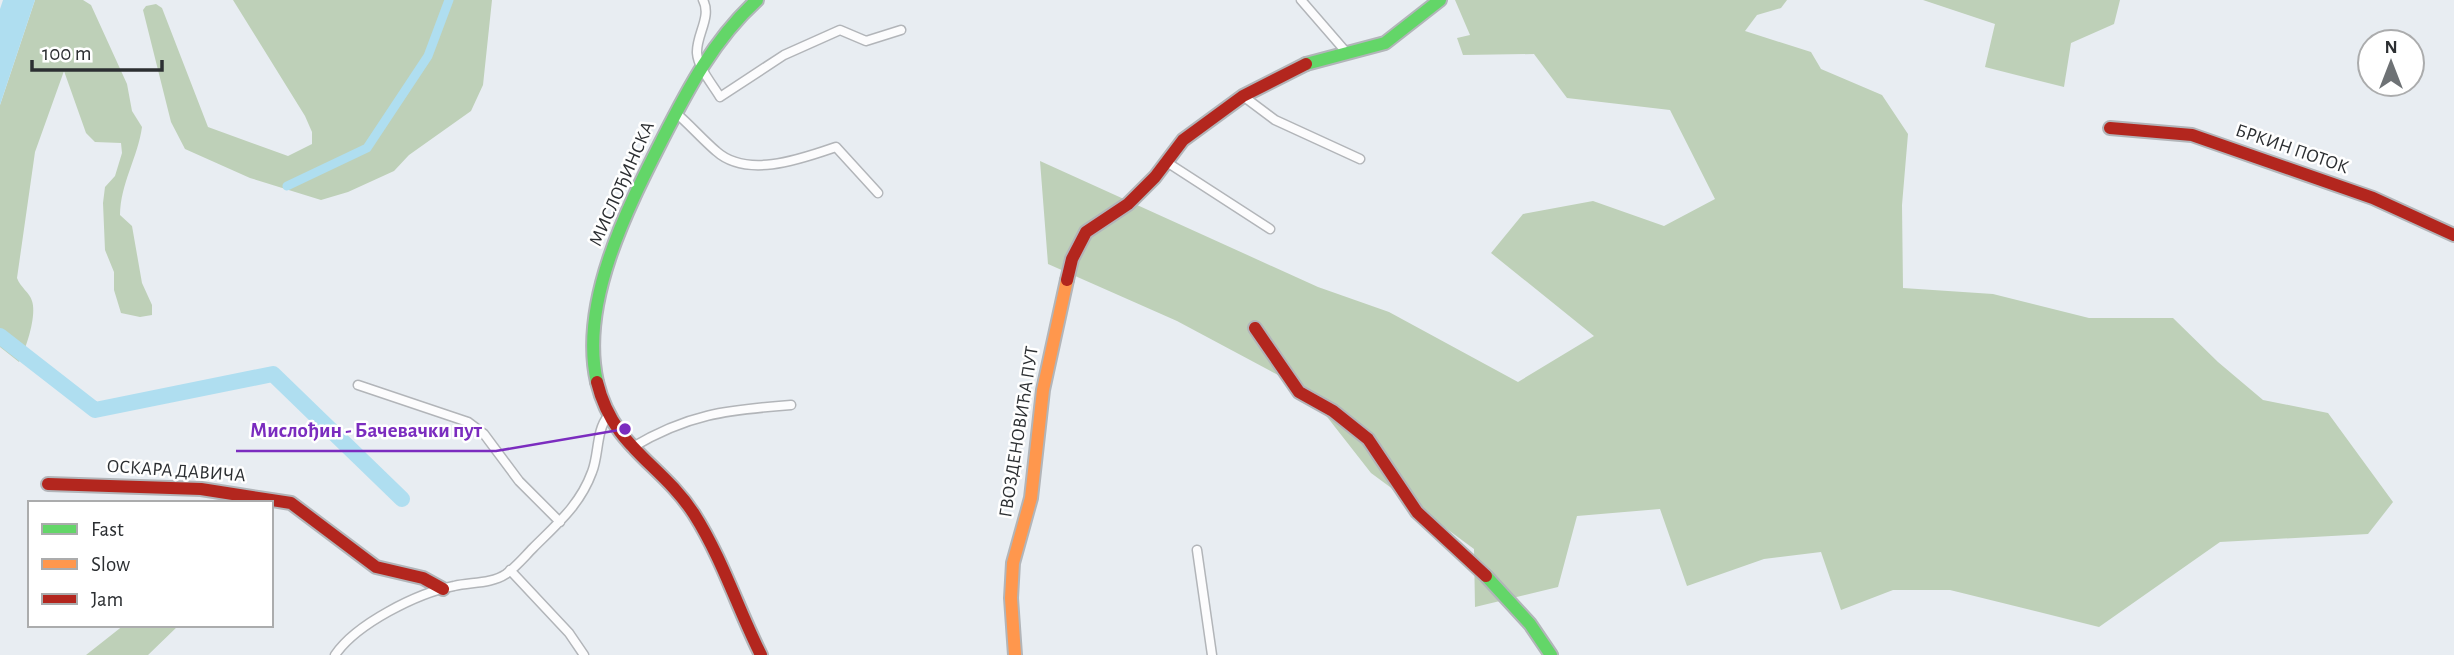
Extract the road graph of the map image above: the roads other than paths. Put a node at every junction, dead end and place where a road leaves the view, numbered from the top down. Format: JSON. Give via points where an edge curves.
{"nodes":[{"id":1,"x":704,"y":0,"type":"edge"},
{"id":2,"x":757,"y":0,"type":"edge"},
{"id":3,"x":1301,"y":0,"type":"edge"},
{"id":4,"x":1440,"y":0,"type":"edge"},
{"id":5,"x":901,"y":30,"type":"dead end"},
{"id":6,"x":1347,"y":53,"type":"junction"},
{"id":7,"x":702,"y":67,"type":"junction"},
{"id":8,"x":1243,"y":96,"type":"junction"},
{"id":9,"x":676,"y":113,"type":"junction"},
{"id":10,"x":2110,"y":128,"type":"dead end"},
{"id":11,"x":1360,"y":159,"type":"dead end"},
{"id":12,"x":1165,"y":161,"type":"junction"},
{"id":13,"x":878,"y":193,"type":"dead end"},
{"id":14,"x":1270,"y":229,"type":"dead end"},
{"id":15,"x":2454,"y":235,"type":"edge"},
{"id":16,"x":1255,"y":328,"type":"dead end"},
{"id":17,"x":358,"y":385,"type":"dead end"},
{"id":18,"x":790,"y":405,"type":"dead end"},
{"id":19,"x":608,"y":416,"type":"junction"},
{"id":20,"x":631,"y":448,"type":"junction"},
{"id":21,"x":48,"y":484,"type":"dead end"},
{"id":22,"x":560,"y":522,"type":"junction"},
{"id":23,"x":1197,"y":550,"type":"dead end"},
{"id":24,"x":510,"y":570,"type":"junction"},
{"id":25,"x":443,"y":589,"type":"junction"},
{"id":26,"x":335,"y":655,"type":"edge"},
{"id":27,"x":584,"y":655,"type":"edge"},
{"id":28,"x":761,"y":655,"type":"edge"},
{"id":29,"x":1015,"y":655,"type":"edge"},
{"id":30,"x":1212,"y":655,"type":"edge"},
{"id":31,"x":1551,"y":655,"type":"edge"}],
"edges":[{"from":1,"to":7,"type":"street","via":[[707,8],[697,54]]},
{"from":2,"to":7,"type":"street","name":"МИСЛОЂИНСКА","via":[[729,26]]},
{"from":3,"to":6,"type":"street"},
{"from":4,"to":6,"type":"street","name":"ГВОЗДЕНОВИЋА ПУТ","via":[[1394,38]]},
{"from":5,"to":7,"type":"street","via":[[866,41],[839,30],[784,55],[720,97]]},
{"from":6,"to":8,"type":"street","name":"ГВОЗДЕНОВИЋА ПУТ","via":[[1299,66]]},
{"from":7,"to":9,"type":"street","name":"МИСЛОЂИНСКА"},
{"from":8,"to":11,"type":"street","via":[[1275,120]]},
{"from":8,"to":12,"type":"street","name":"ГВОЗДЕНОВИЋА ПУТ","via":[[1183,141]]},
{"from":9,"to":13,"type":"street","via":[[716,152],[742,166],[800,159],[836,147]]},
{"from":9,"to":19,"type":"street","name":"МИСЛОЂИНСКА","via":[[617,234],[598,310],[595,375]]},
{"from":10,"to":15,"type":"street","name":"БРКИН ПОТОК","via":[[2192,135],[2373,198]]},
{"from":12,"to":14,"type":"street"},
{"from":12,"to":29,"type":"street","name":"ГВОЗДЕНОВИЋА ПУТ","via":[[1128,204],[1086,232],[1072,259],[1042,390],[1031,498],[1013,563]]},
{"from":16,"to":31,"type":"street","via":[[1299,392],[1368,439],[1418,512],[1500,590]]},
{"from":17,"to":22,"type":"street","via":[[468,422]]},
{"from":18,"to":20,"type":"street","via":[[694,418]]},
{"from":19,"to":20,"type":"street","name":"МИСЛОЂИНСКА"},
{"from":19,"to":22,"type":"street","via":[[588,484]]},
{"from":20,"to":28,"type":"street","name":"МИСЛОЂИНСКА","via":[[695,516]]},
{"from":21,"to":25,"type":"street","name":"ОСКАРА ДАВИЧА","via":[[201,489],[291,503],[376,567],[422,578]]},
{"from":22,"to":24,"type":"street"},
{"from":23,"to":30,"type":"street"},
{"from":24,"to":25,"type":"street","via":[[496,579]]},
{"from":24,"to":27,"type":"street"},
{"from":25,"to":26,"type":"street","via":[[360,630]]}]}
